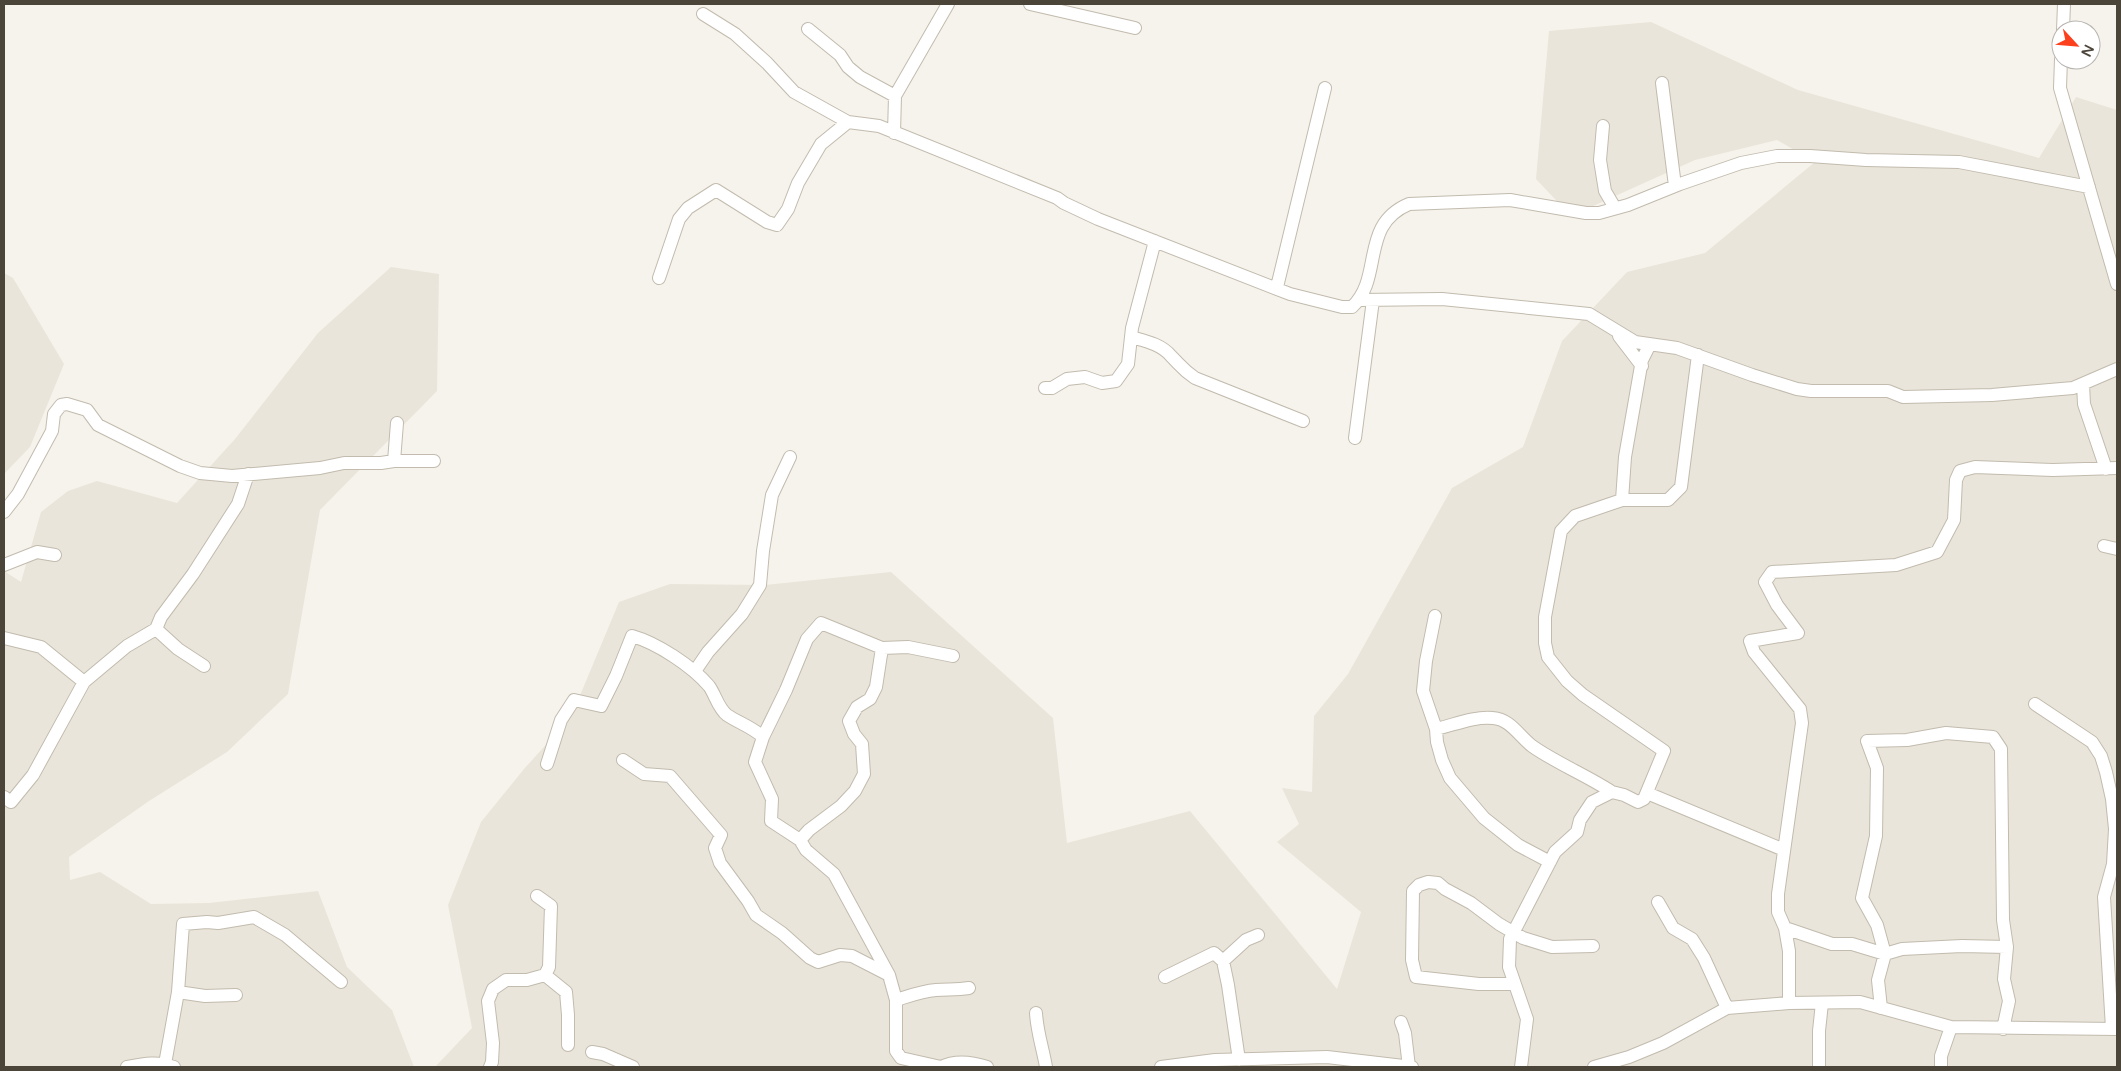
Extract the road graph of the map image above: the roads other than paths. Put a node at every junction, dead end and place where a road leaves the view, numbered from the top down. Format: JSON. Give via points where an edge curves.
{"nodes":[{"id":1,"x":948,"y":4,"type":"edge"},
{"id":2,"x":1030,"y":4,"type":"edge"},
{"id":3,"x":2064,"y":4,"type":"edge"},
{"id":4,"x":703,"y":14,"type":"dead end"},
{"id":5,"x":2063,"y":20,"type":"edge"},
{"id":6,"x":1135,"y":28,"type":"dead end"},
{"id":7,"x":808,"y":29,"type":"dead end"},
{"id":8,"x":2061,"y":70,"type":"edge"},
{"id":9,"x":1662,"y":83,"type":"dead end"},
{"id":10,"x":1325,"y":88,"type":"dead end"},
{"id":11,"x":896,"y":96,"type":"junction"},
{"id":12,"x":848,"y":122,"type":"junction"},
{"id":13,"x":1603,"y":126,"type":"dead end"},
{"id":14,"x":894,"y":133,"type":"junction"},
{"id":15,"x":1676,"y":186,"type":"junction"},
{"id":16,"x":2089,"y":187,"type":"junction"},
{"id":17,"x":1614,"y":208,"type":"junction"},
{"id":18,"x":1154,"y":240,"type":"junction"},
{"id":19,"x":659,"y":278,"type":"dead end"},
{"id":20,"x":2117,"y":284,"type":"edge"},
{"id":21,"x":1277,"y":287,"type":"junction"},
{"id":22,"x":1360,"y":300,"type":"junction"},
{"id":23,"x":1373,"y":300,"type":"junction"},
{"id":24,"x":1614,"y":329,"type":"junction"},
{"id":25,"x":1131,"y":337,"type":"junction"},
{"id":26,"x":1650,"y":344,"type":"junction"},
{"id":27,"x":1698,"y":355,"type":"junction"},
{"id":28,"x":1642,"y":366,"type":"junction"},
{"id":29,"x":2117,"y":369,"type":"edge"},
{"id":30,"x":2083,"y":384,"type":"junction"},
{"id":31,"x":1045,"y":388,"type":"dead end"},
{"id":32,"x":1303,"y":421,"type":"dead end"},
{"id":33,"x":397,"y":423,"type":"dead end"},
{"id":34,"x":1355,"y":438,"type":"dead end"},
{"id":35,"x":790,"y":458,"type":"dead end"},
{"id":36,"x":394,"y":461,"type":"junction"},
{"id":37,"x":434,"y":461,"type":"dead end"},
{"id":38,"x":2112,"y":469,"type":"edge"},
{"id":39,"x":248,"y":474,"type":"junction"},
{"id":40,"x":1622,"y":500,"type":"junction"},
{"id":41,"x":4,"y":512,"type":"edge"},
{"id":42,"x":2104,"y":546,"type":"dead end"},
{"id":43,"x":2117,"y":549,"type":"edge"},
{"id":44,"x":55,"y":555,"type":"dead end"},
{"id":45,"x":4,"y":565,"type":"edge"},
{"id":46,"x":1435,"y":616,"type":"dead end"},
{"id":47,"x":156,"y":629,"type":"junction"},
{"id":48,"x":4,"y":638,"type":"edge"},
{"id":49,"x":882,"y":648,"type":"junction"},
{"id":50,"x":953,"y":656,"type":"dead end"},
{"id":51,"x":204,"y":666,"type":"dead end"},
{"id":52,"x":695,"y":671,"type":"junction"},
{"id":53,"x":84,"y":682,"type":"junction"},
{"id":54,"x":2035,"y":704,"type":"dead end"},
{"id":55,"x":1436,"y":729,"type":"junction"},
{"id":56,"x":763,"y":737,"type":"junction"},
{"id":57,"x":623,"y":760,"type":"dead end"},
{"id":58,"x":547,"y":764,"type":"dead end"},
{"id":59,"x":1612,"y":792,"type":"junction"},
{"id":60,"x":1647,"y":793,"type":"junction"},
{"id":61,"x":6,"y":803,"type":"edge"},
{"id":62,"x":800,"y":840,"type":"junction"},
{"id":63,"x":1784,"y":850,"type":"junction"},
{"id":64,"x":1550,"y":862,"type":"junction"},
{"id":65,"x":537,"y":896,"type":"dead end"},
{"id":66,"x":1658,"y":902,"type":"dead end"},
{"id":67,"x":1785,"y":928,"type":"junction"},
{"id":68,"x":1513,"y":934,"type":"junction"},
{"id":69,"x":1258,"y":935,"type":"dead end"},
{"id":70,"x":1593,"y":946,"type":"dead end"},
{"id":71,"x":2007,"y":947,"type":"junction"},
{"id":72,"x":1885,"y":954,"type":"junction"},
{"id":73,"x":1223,"y":961,"type":"junction"},
{"id":74,"x":545,"y":975,"type":"junction"},
{"id":75,"x":889,"y":975,"type":"junction"},
{"id":76,"x":1165,"y":977,"type":"dead end"},
{"id":77,"x":341,"y":982,"type":"dead end"},
{"id":78,"x":1514,"y":984,"type":"junction"},
{"id":79,"x":969,"y":988,"type":"dead end"},
{"id":80,"x":178,"y":992,"type":"junction"},
{"id":81,"x":236,"y":995,"type":"dead end"},
{"id":82,"x":896,"y":1000,"type":"junction"},
{"id":83,"x":1789,"y":1003,"type":"junction"},
{"id":84,"x":1822,"y":1003,"type":"junction"},
{"id":85,"x":1727,"y":1008,"type":"junction"},
{"id":86,"x":1881,"y":1008,"type":"junction"},
{"id":87,"x":1036,"y":1013,"type":"dead end"},
{"id":88,"x":1401,"y":1022,"type":"dead end"},
{"id":89,"x":1951,"y":1027,"type":"junction"},
{"id":90,"x":2003,"y":1028,"type":"junction"},
{"id":91,"x":2114,"y":1028,"type":"edge"},
{"id":92,"x":568,"y":1046,"type":"dead end"},
{"id":93,"x":592,"y":1052,"type":"dead end"},
{"id":94,"x":1239,"y":1060,"type":"junction"},
{"id":95,"x":1321,"y":1062,"type":"edge"},
{"id":96,"x":169,"y":1066,"type":"edge"},
{"id":97,"x":127,"y":1067,"type":"edge"},
{"id":98,"x":490,"y":1067,"type":"edge"},
{"id":99,"x":633,"y":1067,"type":"edge"},
{"id":100,"x":941,"y":1067,"type":"edge"},
{"id":101,"x":987,"y":1067,"type":"edge"},
{"id":102,"x":1046,"y":1067,"type":"edge"},
{"id":103,"x":1161,"y":1067,"type":"edge"},
{"id":104,"x":1410,"y":1067,"type":"edge"},
{"id":105,"x":1521,"y":1067,"type":"edge"},
{"id":106,"x":1594,"y":1067,"type":"edge"},
{"id":107,"x":1819,"y":1067,"type":"edge"},
{"id":108,"x":1941,"y":1067,"type":"edge"}],
"edges":[{"from":1,"to":11,"type":"street"},
{"from":2,"to":6,"type":"street"},
{"from":3,"to":5,"type":"street"},
{"from":4,"to":12,"type":"street","via":[[735,34],[794,92]]},
{"from":7,"to":11,"type":"street","via":[[840,55],[860,77]]},
{"from":8,"to":16,"type":"street","via":[[2060,88]]},
{"from":9,"to":15,"type":"street"},
{"from":10,"to":21,"type":"street"},
{"from":11,"to":14,"type":"street"},
{"from":12,"to":14,"type":"street","via":[[879,126]]},
{"from":12,"to":19,"type":"street","via":[[821,144],[798,183],[788,210],[777,225],[716,190],[688,208],[679,219]]},
{"from":13,"to":17,"type":"street","via":[[1600,160],[1604,191]]},
{"from":14,"to":18,"type":"street"},
{"from":15,"to":16,"type":"street","via":[[1741,163],[1778,156],[1810,156],[1959,162]]},
{"from":15,"to":17,"type":"street"},
{"from":16,"to":20,"type":"street"},
{"from":17,"to":22,"type":"street","via":[[1586,213],[1510,200],[1409,204],[1388,216],[1380,230]]},
{"from":18,"to":21,"type":"street"},
{"from":18,"to":25,"type":"street"},
{"from":21,"to":22,"type":"street","via":[[1290,294],[1342,307],[1352,308]]},
{"from":22,"to":23,"type":"street"},
{"from":23,"to":24,"type":"street","via":[[1442,299],[1589,314]]},
{"from":23,"to":34,"type":"street"},
{"from":24,"to":26,"type":"street","via":[[1635,342]]},
{"from":24,"to":28,"type":"street"},
{"from":25,"to":31,"type":"street","via":[[1128,364],[1116,381],[1102,383],[1085,377],[1067,379],[1052,388]]},
{"from":25,"to":32,"type":"street","via":[[1152,342],[1195,378]]},
{"from":26,"to":27,"type":"street"},
{"from":26,"to":28,"type":"street"},
{"from":27,"to":30,"type":"street","via":[[1752,375],[1811,391],[1888,391],[1904,397],[1992,395],[2073,388]]},
{"from":27,"to":40,"type":"street","via":[[1681,487],[1668,500]]},
{"from":28,"to":40,"type":"street","via":[[1625,457]]},
{"from":29,"to":30,"type":"street"},
{"from":30,"to":38,"type":"street","via":[[2084,404]]},
{"from":33,"to":36,"type":"street"},
{"from":35,"to":52,"type":"street","via":[[772,495],[760,585],[742,614]]},
{"from":36,"to":37,"type":"street"},
{"from":36,"to":39,"type":"street"},
{"from":38,"to":63,"type":"street","via":[[1975,467],[1960,471],[1956,480],[1954,520],[1937,552],[1896,565],[1772,572],[1765,582],[1798,633],[1750,641],[1754,652],[1800,709],[1802,723]]},
{"from":39,"to":41,"type":"street","via":[[232,476],[193,471],[98,425],[86,410],[67,404],[61,405],[54,414],[52,431],[18,494]]},
{"from":39,"to":47,"type":"street","via":[[238,504]]},
{"from":40,"to":60,"type":"street","via":[[1574,516],[1560,531],[1545,617],[1545,642],[1548,657],[1566,681],[1664,751]]},
{"from":42,"to":43,"type":"street"},
{"from":44,"to":45,"type":"street","via":[[37,552]]},
{"from":46,"to":55,"type":"street","via":[[1423,691]]},
{"from":47,"to":51,"type":"street"},
{"from":47,"to":53,"type":"street","via":[[127,646]]},
{"from":48,"to":53,"type":"street","via":[[41,647]]},
{"from":49,"to":50,"type":"street","via":[[908,647]]},
{"from":49,"to":56,"type":"street","via":[[821,623],[807,639]]},
{"from":49,"to":62,"type":"street","via":[[876,687],[849,721],[862,744],[864,774],[856,791]]},
{"from":52,"to":56,"type":"street","via":[[726,714],[754,728]]},
{"from":52,"to":58,"type":"street","via":[[644,639],[632,636],[601,706],[574,700],[561,720]]},
{"from":53,"to":61,"type":"street","via":[[33,776]]},
{"from":54,"to":91,"type":"street","via":[[2092,742],[2106,772],[2115,829],[2112,864],[2104,897]]},
{"from":55,"to":59,"type":"street","via":[[1484,718],[1509,723],[1532,746]]},
{"from":55,"to":64,"type":"street","via":[[1437,742],[1450,778],[1478,812],[1518,845]]},
{"from":56,"to":62,"type":"street","via":[[755,762],[772,799],[771,821]]},
{"from":57,"to":75,"type":"street","via":[[644,774],[670,776],[721,834],[715,848],[720,863],[756,915],[818,962],[840,955],[852,956]]},
{"from":59,"to":60,"type":"street","via":[[1638,802]]},
{"from":59,"to":64,"type":"street","via":[[1592,802],[1580,820],[1577,832],[1555,852]]},
{"from":60,"to":63,"type":"street"},
{"from":62,"to":75,"type":"street","via":[[806,850],[834,874]]},
{"from":63,"to":67,"type":"street","via":[[1778,912]]},
{"from":64,"to":68,"type":"street"},
{"from":65,"to":74,"type":"street","via":[[551,906],[549,967]]},
{"from":66,"to":85,"type":"street","via":[[1673,928],[1692,939]]},
{"from":67,"to":72,"type":"street","via":[[1832,944],[1852,944]]},
{"from":67,"to":83,"type":"street","via":[[1789,951]]},
{"from":68,"to":70,"type":"street","via":[[1552,947]]},
{"from":68,"to":78,"type":"street","via":[[1509,967]]},
{"from":68,"to":78,"type":"street","via":[[1438,883],[1428,882],[1413,891],[1412,960],[1416,977]]},
{"from":69,"to":73,"type":"street","via":[[1246,940]]},
{"from":71,"to":72,"type":"street","via":[[1902,949]]},
{"from":71,"to":72,"type":"street","via":[[2002,920],[2001,749],[1994,737],[1946,734],[1907,740],[1867,741],[1877,768],[1876,836],[1862,898],[1877,925]]},
{"from":71,"to":90,"type":"street","via":[[2004,979],[2009,1001]]},
{"from":72,"to":86,"type":"street","via":[[1878,980]]},
{"from":73,"to":76,"type":"street","via":[[1214,953]]},
{"from":73,"to":94,"type":"street"},
{"from":74,"to":92,"type":"street","via":[[566,992]]},
{"from":74,"to":98,"type":"street","via":[[527,980],[506,980],[494,989],[488,1001],[493,1043]]},
{"from":75,"to":82,"type":"street"},
{"from":77,"to":80,"type":"street","via":[[285,935],[254,917],[183,924]]},
{"from":78,"to":105,"type":"street","via":[[1527,1019]]},
{"from":79,"to":82,"type":"street","via":[[922,992]]},
{"from":80,"to":81,"type":"street","via":[[204,996]]},
{"from":80,"to":96,"type":"street"},
{"from":82,"to":100,"type":"street","via":[[896,1051],[901,1058]]},
{"from":83,"to":84,"type":"street"},
{"from":83,"to":85,"type":"street"},
{"from":84,"to":86,"type":"street","via":[[1860,1002]]},
{"from":84,"to":107,"type":"street"},
{"from":85,"to":106,"type":"street","via":[[1663,1043]]},
{"from":86,"to":89,"type":"street"},
{"from":87,"to":102,"type":"street"},
{"from":88,"to":104,"type":"street"},
{"from":89,"to":90,"type":"street"},
{"from":89,"to":108,"type":"street","via":[[1941,1056]]},
{"from":90,"to":91,"type":"street"},
{"from":93,"to":99,"type":"street"},
{"from":94,"to":95,"type":"street"},
{"from":94,"to":103,"type":"street"},
{"from":95,"to":104,"type":"street"},
{"from":96,"to":97,"type":"street","via":[[151,1063]]},
{"from":100,"to":101,"type":"street","via":[[954,1063]]}]}
